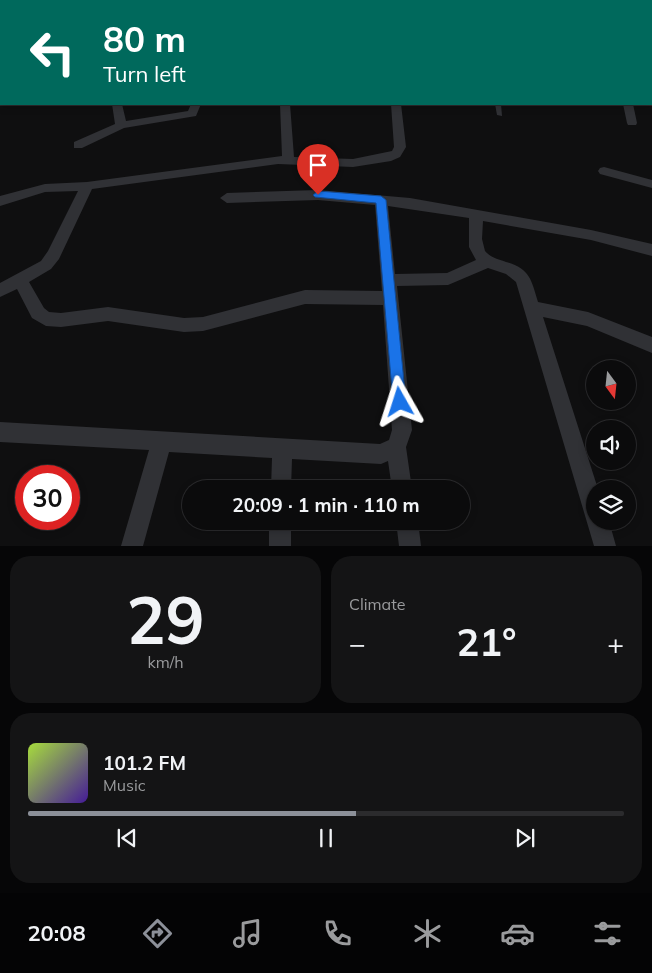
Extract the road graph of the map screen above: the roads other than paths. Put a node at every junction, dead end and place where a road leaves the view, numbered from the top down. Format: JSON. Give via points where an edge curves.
{"nodes":[{"id":1,"x":117,"y":105,"type":"edge"},
{"id":2,"x":196,"y":105,"type":"edge"},
{"id":3,"x":285,"y":105,"type":"edge"},
{"id":4,"x":396,"y":105,"type":"edge"},
{"id":5,"x":498,"y":105,"type":"edge"},
{"id":6,"x":628,"y":105,"type":"edge"},
{"id":7,"x":500,"y":115,"type":"dead end"},
{"id":8,"x":632,"y":123,"type":"dead end"},
{"id":9,"x":121,"y":125,"type":"junction"},
{"id":10,"x":78,"y":145,"type":"dead end"},
{"id":11,"x":288,"y":160,"type":"junction"},
{"id":12,"x":604,"y":171,"type":"dead end"},
{"id":13,"x":652,"y":184,"type":"edge"},
{"id":14,"x":87,"y":186,"type":"junction"},
{"id":15,"x":3,"y":197,"type":"edge"},
{"id":16,"x":227,"y":198,"type":"dead end"},
{"id":17,"x":381,"y":200,"type":"junction"},
{"id":18,"x":476,"y":215,"type":"junction"},
{"id":19,"x":652,"y":250,"type":"edge"},
{"id":20,"x":487,"y":262,"type":"junction"},
{"id":21,"x":387,"y":280,"type":"junction"},
{"id":22,"x":20,"y":281,"type":"junction"},
{"id":23,"x":0,"y":291,"type":"edge"},
{"id":24,"x":389,"y":298,"type":"junction"},
{"id":25,"x":530,"y":307,"type":"junction"},
{"id":26,"x":652,"y":346,"type":"edge"},
{"id":27,"x":0,"y":432,"type":"edge"},
{"id":28,"x":162,"y":441,"type":"junction"},
{"id":29,"x":282,"y":447,"type":"junction"},
{"id":30,"x":396,"y":447,"type":"junction"},
{"id":31,"x":281,"y":480,"type":"edge"},
{"id":32,"x":401,"y":480,"type":"edge"},
{"id":33,"x":586,"y":484,"type":"edge"},
{"id":34,"x":280,"y":530,"type":"edge"},
{"id":35,"x":408,"y":530,"type":"edge"},
{"id":36,"x":601,"y":530,"type":"edge"},
{"id":37,"x":132,"y":546,"type":"edge"},
{"id":38,"x":280,"y":546,"type":"edge"},
{"id":39,"x":410,"y":546,"type":"edge"},
{"id":40,"x":605,"y":546,"type":"edge"}],
"edges":[{"from":1,"to":9,"type":"street"},
{"from":2,"to":9,"type":"street","via":[[192,114],[185,116]]},
{"from":3,"to":11,"type":"street"},
{"from":4,"to":11,"type":"street","via":[[400,147],[396,154],[353,163]]},
{"from":5,"to":7,"type":"lane"},
{"from":6,"to":8,"type":"street"},
{"from":9,"to":10,"type":"street"},
{"from":11,"to":14,"type":"street"},
{"from":12,"to":13,"type":"street"},
{"from":14,"to":15,"type":"street","via":[[45,188]]},
{"from":14,"to":22,"type":"street","via":[[54,255],[46,265]]},
{"from":16,"to":17,"type":"street","via":[[318,195]]},
{"from":17,"to":18,"type":"street"},
{"from":17,"to":21,"type":"street"},
{"from":18,"to":19,"type":"street","via":[[591,235]]},
{"from":18,"to":20,"type":"street","via":[[476,247]]},
{"from":20,"to":21,"type":"street","via":[[448,279]]},
{"from":20,"to":25,"type":"street","via":[[520,274]]},
{"from":21,"to":24,"type":"street"},
{"from":22,"to":23,"type":"street"},
{"from":22,"to":24,"type":"street","via":[[38,313],[46,319],[61,320],[108,314],[184,325],[203,324],[305,297]]},
{"from":24,"to":30,"type":"street","via":[[402,430]]},
{"from":25,"to":26,"type":"street","via":[[588,319]]},
{"from":25,"to":33,"type":"street"},
{"from":27,"to":28,"type":"street"},
{"from":28,"to":29,"type":"street"},
{"from":28,"to":37,"type":"street"},
{"from":29,"to":30,"type":"street","via":[[381,454]]},
{"from":29,"to":31,"type":"street"},
{"from":30,"to":32,"type":"street"},
{"from":34,"to":38,"type":"street"},
{"from":35,"to":39,"type":"street"},
{"from":36,"to":40,"type":"street"}]}
